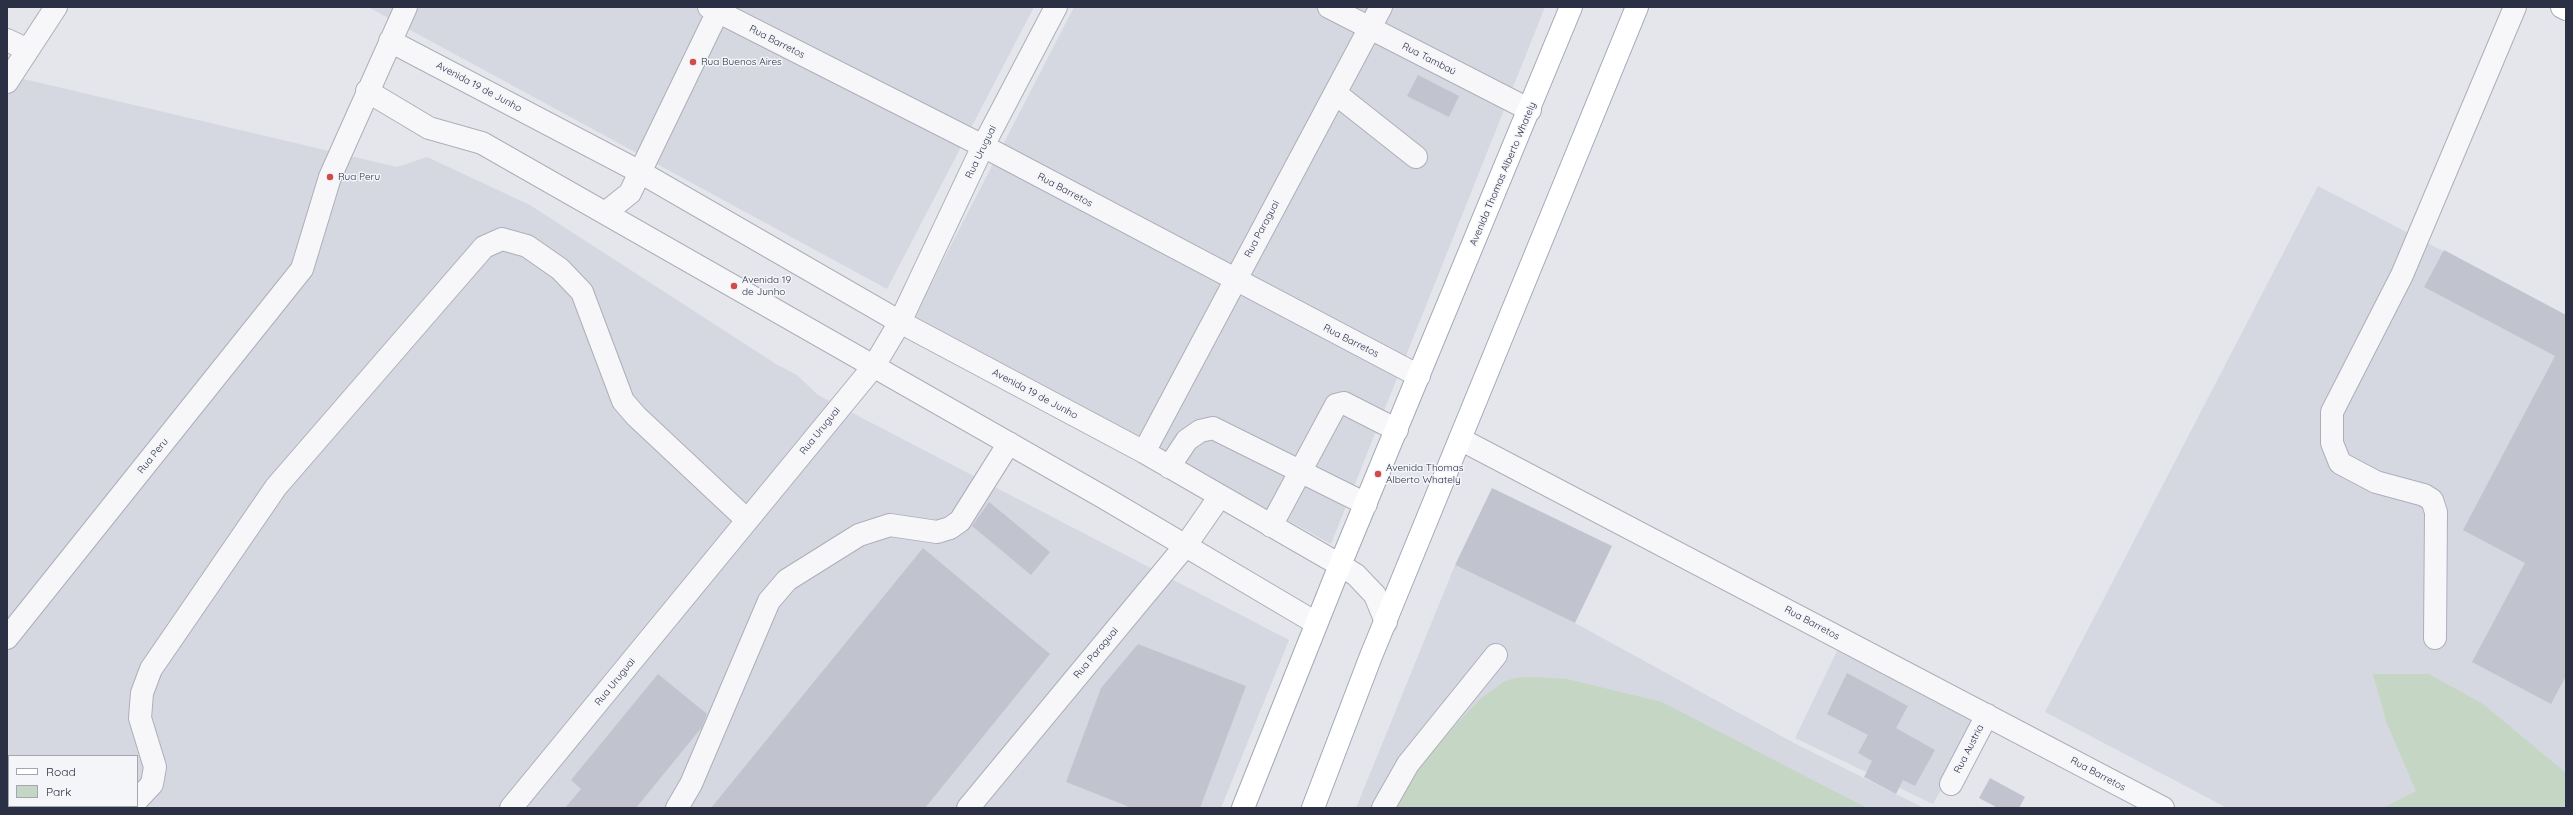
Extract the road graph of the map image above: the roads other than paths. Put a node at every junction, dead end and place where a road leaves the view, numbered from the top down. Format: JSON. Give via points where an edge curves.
{"nodes":[{"id":1,"x":56,"y":7,"type":"edge"},
{"id":2,"x":406,"y":7,"type":"edge"},
{"id":3,"x":1056,"y":7,"type":"edge"},
{"id":4,"x":1329,"y":7,"type":"edge"},
{"id":5,"x":1381,"y":7,"type":"edge"},
{"id":6,"x":1571,"y":7,"type":"edge"},
{"id":7,"x":1637,"y":7,"type":"edge"},
{"id":8,"x":2515,"y":7,"type":"edge"},
{"id":9,"x":2562,"y":7,"type":"edge"},
{"id":10,"x":716,"y":9,"type":"edge"},
{"id":11,"x":2566,"y":9,"type":"edge"},
{"id":12,"x":1369,"y":28,"type":"junction"},
{"id":13,"x":7,"y":40,"type":"edge"},
{"id":14,"x":390,"y":41,"type":"junction"},
{"id":15,"x":28,"y":50,"type":"junction"},
{"id":16,"x":7,"y":82,"type":"edge"},
{"id":17,"x":367,"y":90,"type":"junction"},
{"id":18,"x":1335,"y":93,"type":"junction"},
{"id":19,"x":1530,"y":110,"type":"junction"},
{"id":20,"x":983,"y":146,"type":"junction"},
{"id":21,"x":1416,"y":157,"type":"dead end"},
{"id":22,"x":640,"y":172,"type":"junction"},
{"id":23,"x":605,"y":213,"type":"junction"},
{"id":24,"x":1235,"y":281,"type":"junction"},
{"id":25,"x":900,"y":322,"type":"junction"},
{"id":26,"x":874,"y":366,"type":"junction"},
{"id":27,"x":1419,"y":376,"type":"junction"},
{"id":28,"x":1396,"y":430,"type":"junction"},
{"id":29,"x":1460,"y":439,"type":"junction"},
{"id":30,"x":1009,"y":443,"type":"junction"},
{"id":31,"x":1144,"y":452,"type":"junction"},
{"id":32,"x":1169,"y":467,"type":"junction"},
{"id":33,"x":1302,"y":472,"type":"junction"},
{"id":34,"x":1220,"y":496,"type":"junction"},
{"id":35,"x":1366,"y":504,"type":"junction"},
{"id":36,"x":747,"y":520,"type":"junction"},
{"id":37,"x":1271,"y":526,"type":"junction"},
{"id":38,"x":1186,"y":545,"type":"junction"},
{"id":39,"x":1340,"y":565,"type":"junction"},
{"id":40,"x":1386,"y":622,"type":"junction"},
{"id":41,"x":1316,"y":623,"type":"junction"},
{"id":42,"x":7,"y":638,"type":"edge"},
{"id":43,"x":2435,"y":638,"type":"dead end"},
{"id":44,"x":1496,"y":655,"type":"dead end"},
{"id":45,"x":1987,"y":715,"type":"junction"},
{"id":46,"x":1951,"y":784,"type":"dead end"},
{"id":47,"x":138,"y":799,"type":"edge"},
{"id":48,"x":511,"y":808,"type":"edge"},
{"id":49,"x":677,"y":808,"type":"edge"},
{"id":50,"x":968,"y":808,"type":"edge"},
{"id":51,"x":1243,"y":808,"type":"edge"},
{"id":52,"x":1313,"y":808,"type":"edge"},
{"id":53,"x":1383,"y":808,"type":"edge"},
{"id":54,"x":2163,"y":808,"type":"edge"}],
"edges":[{"from":1,"to":15,"type":"street"},
{"from":2,"to":14,"type":"street","name":"Rua Peru"},
{"from":3,"to":20,"type":"street","name":"Rua Uruguai"},
{"from":4,"to":12,"type":"street","name":"Rua Tambaú"},
{"from":5,"to":12,"type":"street","name":"Rua Paraguai"},
{"from":6,"to":19,"type":"main road","name":"Avenida Thomas Alberto Whately"},
{"from":7,"to":29,"type":"main road"},
{"from":8,"to":43,"type":"street","via":[[2402,275],[2332,412],[2332,443],[2340,463],[2376,482],[2424,495],[2432,500],[2436,512]]},
{"from":9,"to":11,"type":"main road"},
{"from":10,"to":20,"type":"street","name":"Rua Barretos"},
{"from":10,"to":22,"type":"street"},
{"from":12,"to":18,"type":"street","name":"Rua Paraguai"},
{"from":12,"to":19,"type":"street","name":"Rua Tambaú"},
{"from":13,"to":15,"type":"street"},
{"from":14,"to":17,"type":"street","name":"Rua Peru"},
{"from":14,"to":22,"type":"street","name":"Avenida 19 de Junho"},
{"from":15,"to":16,"type":"street"},
{"from":17,"to":23,"type":"street","via":[[429,128],[482,143]]},
{"from":17,"to":42,"type":"street","name":"Rua Peru","via":[[330,177],[302,270]]},
{"from":18,"to":21,"type":"street"},
{"from":18,"to":24,"type":"street","name":"Rua Paraguai"},
{"from":19,"to":27,"type":"main road","name":"Avenida Thomas Alberto Whately"},
{"from":20,"to":24,"type":"street","name":"Rua Barretos"},
{"from":20,"to":25,"type":"street","name":"Rua Uruguai"},
{"from":22,"to":23,"type":"street","via":[[630,193]]},
{"from":22,"to":25,"type":"street","name":"Avenida 19 de Junho"},
{"from":23,"to":26,"type":"street"},
{"from":24,"to":27,"type":"street","name":"Rua Barretos"},
{"from":24,"to":31,"type":"street","name":"Rua Paraguai"},
{"from":25,"to":26,"type":"street","name":"Rua Uruguai"},
{"from":25,"to":31,"type":"street","name":"Avenida 19 de Junho"},
{"from":26,"to":30,"type":"street"},
{"from":26,"to":36,"type":"street","name":"Rua Uruguai"},
{"from":27,"to":28,"type":"main road","name":"Avenida Thomas Alberto Whately"},
{"from":28,"to":33,"type":"street","via":[[1344,403],[1336,405]]},
{"from":28,"to":35,"type":"main road","name":"Avenida Thomas Alberto Whately"},
{"from":29,"to":40,"type":"main road"},
{"from":29,"to":45,"type":"street","name":"Rua Barretos"},
{"from":30,"to":38,"type":"street"},
{"from":30,"to":49,"type":"street","via":[[960,521],[950,528],[937,532],[890,525],[865,533],[811,563],[787,580],[769,601],[691,784]]},
{"from":31,"to":32,"type":"street","name":"Avenida 19 de Junho"},
{"from":32,"to":33,"type":"street","via":[[1187,440],[1200,431],[1213,428]]},
{"from":32,"to":34,"type":"street","name":"Avenida 19 de Junho"},
{"from":33,"to":35,"type":"street"},
{"from":33,"to":37,"type":"street"},
{"from":34,"to":37,"type":"street","name":"Avenida 19 de Junho"},
{"from":34,"to":38,"type":"street","name":"Rua Paraguai"},
{"from":35,"to":39,"type":"main road","name":"Avenida Thomas Alberto Whately"},
{"from":36,"to":47,"type":"street","via":[[623,401],[582,292],[560,269],[527,246],[502,239],[484,247],[276,487],[151,669],[142,693],[140,718],[155,767],[152,784]]},
{"from":36,"to":48,"type":"street","name":"Rua Uruguai"},
{"from":37,"to":39,"type":"street","name":"Avenida 19 de Junho"},
{"from":38,"to":41,"type":"street"},
{"from":38,"to":50,"type":"street","name":"Rua Paraguai"},
{"from":39,"to":40,"type":"street","name":"Avenida 19 de Junho","via":[[1356,575],[1375,595]]},
{"from":39,"to":41,"type":"main road","name":"Avenida Thomas Alberto Whately"},
{"from":40,"to":52,"type":"main road"},
{"from":41,"to":51,"type":"main road","name":"Avenida Thomas Alberto Whately"},
{"from":44,"to":53,"type":"street","via":[[1408,764]]},
{"from":45,"to":46,"type":"street","name":"Rua Austria"},
{"from":45,"to":54,"type":"street","name":"Rua Barretos"}]}
